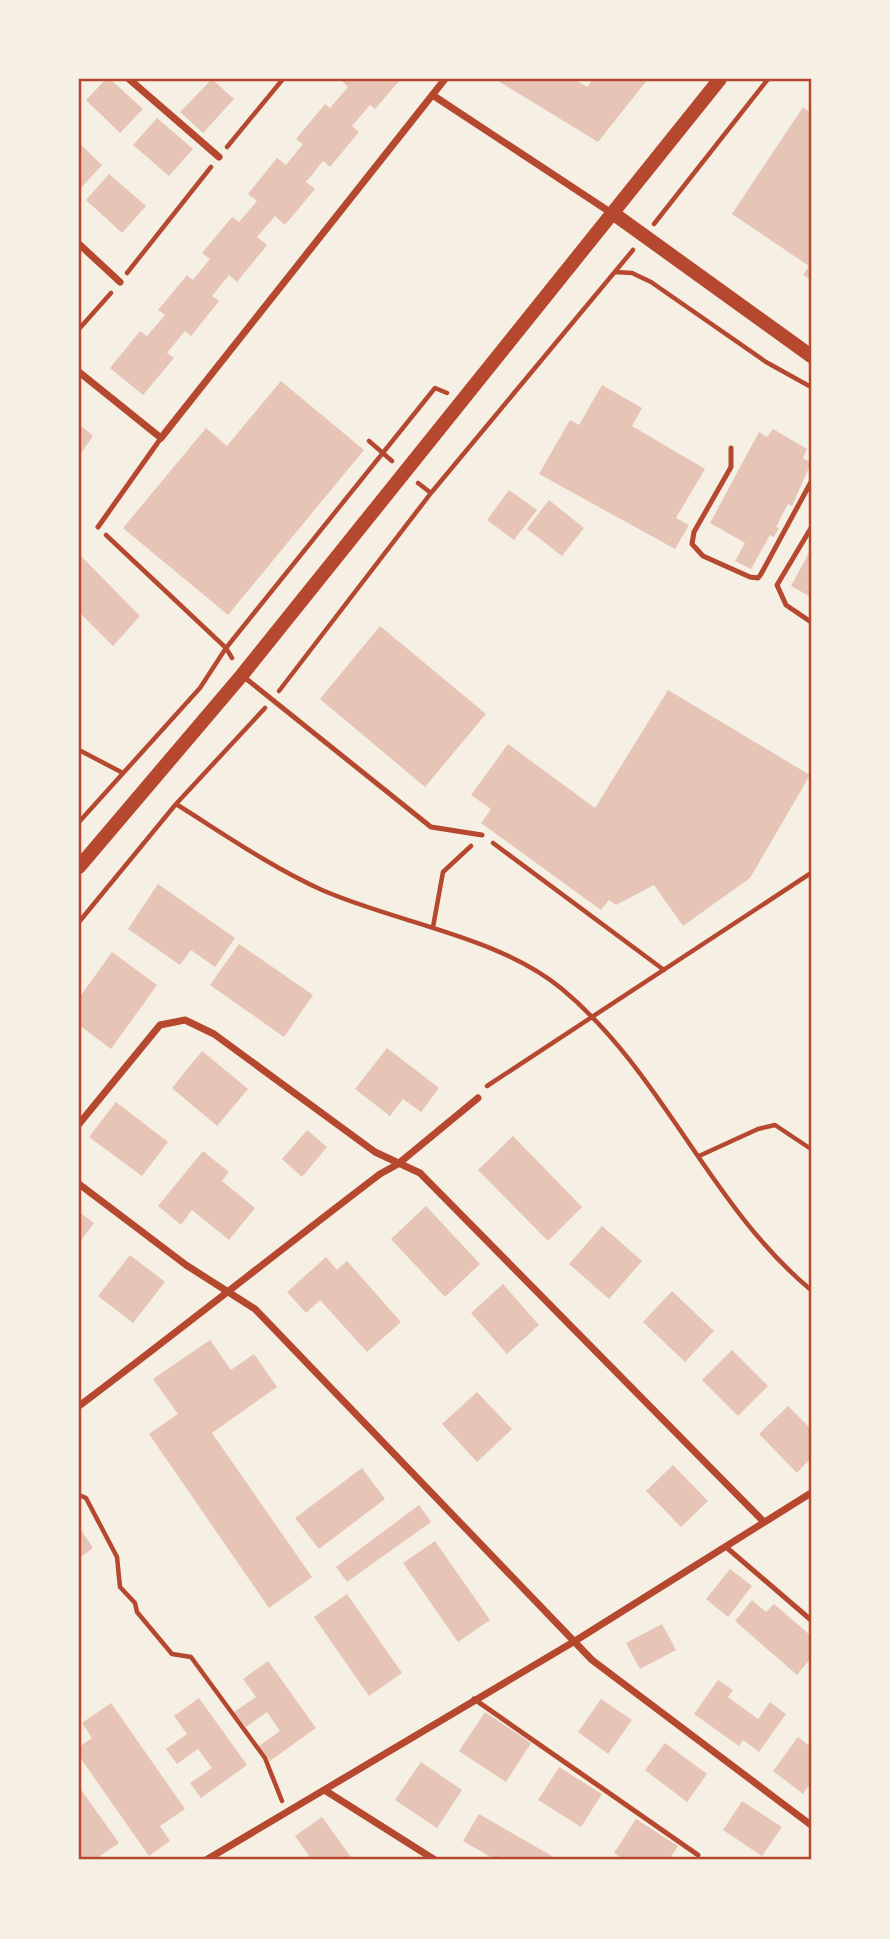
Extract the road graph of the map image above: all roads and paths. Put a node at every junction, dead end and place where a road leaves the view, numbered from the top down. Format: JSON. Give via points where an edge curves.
{"nodes":[{"id":1,"x":129,"y":79,"type":"edge"},
{"id":2,"x":283,"y":79,"type":"edge"},
{"id":3,"x":445,"y":79,"type":"edge"},
{"id":4,"x":720,"y":79,"type":"edge"},
{"id":5,"x":768,"y":79,"type":"edge"},
{"id":6,"x":434,"y":96,"type":"junction"},
{"id":7,"x":219,"y":157,"type":"junction"},
{"id":8,"x":614,"y":214,"type":"junction"},
{"id":9,"x":645,"y":237,"type":"junction"},
{"id":10,"x":79,"y":244,"type":"edge"},
{"id":11,"x":614,"y":272,"type":"junction"},
{"id":12,"x":120,"y":282,"type":"junction"},
{"id":13,"x":79,"y":329,"type":"edge"},
{"id":14,"x":811,"y":356,"type":"edge"},
{"id":15,"x":79,"y":372,"type":"edge"},
{"id":16,"x":811,"y":387,"type":"edge"},
{"id":17,"x":464,"y":399,"type":"junction"},
{"id":18,"x":161,"y":438,"type":"junction"},
{"id":19,"x":369,"y":441,"type":"dead end"},
{"id":20,"x":730,"y":448,"type":"dead end"},
{"id":21,"x":384,"y":453,"type":"junction"},
{"id":22,"x":811,"y":482,"type":"edge"},
{"id":23,"x":98,"y":527,"type":"joint"},
{"id":24,"x":811,"y":528,"type":"edge"},
{"id":25,"x":811,"y":622,"type":"edge"},
{"id":26,"x":226,"y":648,"type":"junction"},
{"id":27,"x":242,"y":675,"type":"junction"},
{"id":28,"x":273,"y":699,"type":"junction"},
{"id":29,"x":79,"y":750,"type":"edge"},
{"id":30,"x":121,"y":772,"type":"junction"},
{"id":31,"x":176,"y":804,"type":"junction"},
{"id":32,"x":79,"y":822,"type":"edge"},
{"id":33,"x":482,"y":835,"type":"junction"},
{"id":34,"x":79,"y":867,"type":"edge"},
{"id":35,"x":811,"y":873,"type":"edge"},
{"id":36,"x":79,"y":922,"type":"edge"},
{"id":37,"x":433,"y":927,"type":"junction"},
{"id":38,"x":664,"y":970,"type":"junction"},
{"id":39,"x":592,"y":1016,"type":"junction"},
{"id":40,"x":478,"y":1098,"type":"joint"},
{"id":41,"x":79,"y":1124,"type":"edge"},
{"id":42,"x":811,"y":1149,"type":"edge"},
{"id":43,"x":699,"y":1156,"type":"junction"},
{"id":44,"x":398,"y":1164,"type":"junction"},
{"id":45,"x":79,"y":1184,"type":"edge"},
{"id":46,"x":811,"y":1290,"type":"edge"},
{"id":47,"x":230,"y":1293,"type":"junction"},
{"id":48,"x":79,"y":1406,"type":"edge"},
{"id":49,"x":809,"y":1494,"type":"edge"},
{"id":50,"x":79,"y":1495,"type":"edge"},
{"id":51,"x":764,"y":1522,"type":"junction"},
{"id":52,"x":726,"y":1547,"type":"junction"},
{"id":53,"x":811,"y":1620,"type":"edge"},
{"id":54,"x":575,"y":1641,"type":"junction"},
{"id":55,"x":474,"y":1699,"type":"junction"},
{"id":56,"x":326,"y":1791,"type":"junction"},
{"id":57,"x":286,"y":1810,"type":"junction"},
{"id":58,"x":811,"y":1825,"type":"edge"},
{"id":59,"x":698,"y":1855,"type":"dead end"},
{"id":60,"x":206,"y":1860,"type":"edge"},
{"id":61,"x":435,"y":1860,"type":"edge"}],
"edges":[{"from":1,"to":7,"type":"street"},
{"from":2,"to":7,"type":"path"},
{"from":3,"to":6,"type":"street"},
{"from":4,"to":8,"type":"main road"},
{"from":5,"to":9,"type":"path"},
{"from":6,"to":8,"type":"street"},
{"from":6,"to":18,"type":"street"},
{"from":7,"to":12,"type":"path"},
{"from":8,"to":9,"type":"main road"},
{"from":8,"to":17,"type":"main road"},
{"from":9,"to":11,"type":"path"},
{"from":9,"to":14,"type":"main road"},
{"from":10,"to":12,"type":"street"},
{"from":11,"to":16,"type":"path","via":[[632,273],[651,282],[766,362]]},
{"from":11,"to":28,"type":"path","via":[[431,493]]},
{"from":12,"to":13,"type":"path"},
{"from":15,"to":18,"type":"street"},
{"from":17,"to":21,"type":"path","via":[[435,388]]},
{"from":17,"to":27,"type":"main road"},
{"from":18,"to":23,"type":"lane"},
{"from":19,"to":21,"type":"path"},
{"from":20,"to":22,"type":"lane","via":[[731,467],[694,532],[692,544],[703,556],[750,577],[761,574]]},
{"from":21,"to":26,"type":"path"},
{"from":23,"to":26,"type":"path"},
{"from":24,"to":25,"type":"lane","via":[[777,584],[786,605]]},
{"from":26,"to":27,"type":"path"},
{"from":26,"to":30,"type":"path","via":[[200,688]]},
{"from":27,"to":28,"type":"lane"},
{"from":27,"to":34,"type":"main road"},
{"from":28,"to":31,"type":"path"},
{"from":28,"to":33,"type":"lane","via":[[431,827]]},
{"from":29,"to":30,"type":"path"},
{"from":30,"to":32,"type":"path"},
{"from":31,"to":36,"type":"path"},
{"from":31,"to":37,"type":"path","via":[[266,861],[324,890]]},
{"from":33,"to":37,"type":"path","via":[[443,872]]},
{"from":33,"to":38,"type":"path"},
{"from":35,"to":38,"type":"path"},
{"from":37,"to":39,"type":"path","via":[[530,967]]},
{"from":38,"to":39,"type":"path"},
{"from":39,"to":40,"type":"path","via":[[487,1085]]},
{"from":39,"to":43,"type":"path","via":[[622,1049]]},
{"from":40,"to":44,"type":"street"},
{"from":41,"to":44,"type":"street","via":[[160,1025],[185,1020],[214,1034]]},
{"from":42,"to":43,"type":"path","via":[[775,1125]]},
{"from":43,"to":46,"type":"path","via":[[731,1206],[780,1264]]},
{"from":44,"to":47,"type":"street"},
{"from":44,"to":51,"type":"street","via":[[420,1173]]},
{"from":45,"to":47,"type":"street"},
{"from":47,"to":48,"type":"street"},
{"from":47,"to":54,"type":"street","via":[[255,1309]]},
{"from":49,"to":51,"type":"street"},
{"from":50,"to":57,"type":"path","via":[[86,1498],[117,1557],[120,1587],[172,1654],[191,1657],[265,1758]]},
{"from":51,"to":52,"type":"street"},
{"from":52,"to":53,"type":"lane"},
{"from":52,"to":54,"type":"street"},
{"from":54,"to":55,"type":"street"},
{"from":54,"to":58,"type":"street","via":[[592,1660]]},
{"from":55,"to":56,"type":"street"},
{"from":55,"to":59,"type":"lane"},
{"from":56,"to":57,"type":"street"},
{"from":56,"to":61,"type":"street"},
{"from":57,"to":60,"type":"street"}]}
